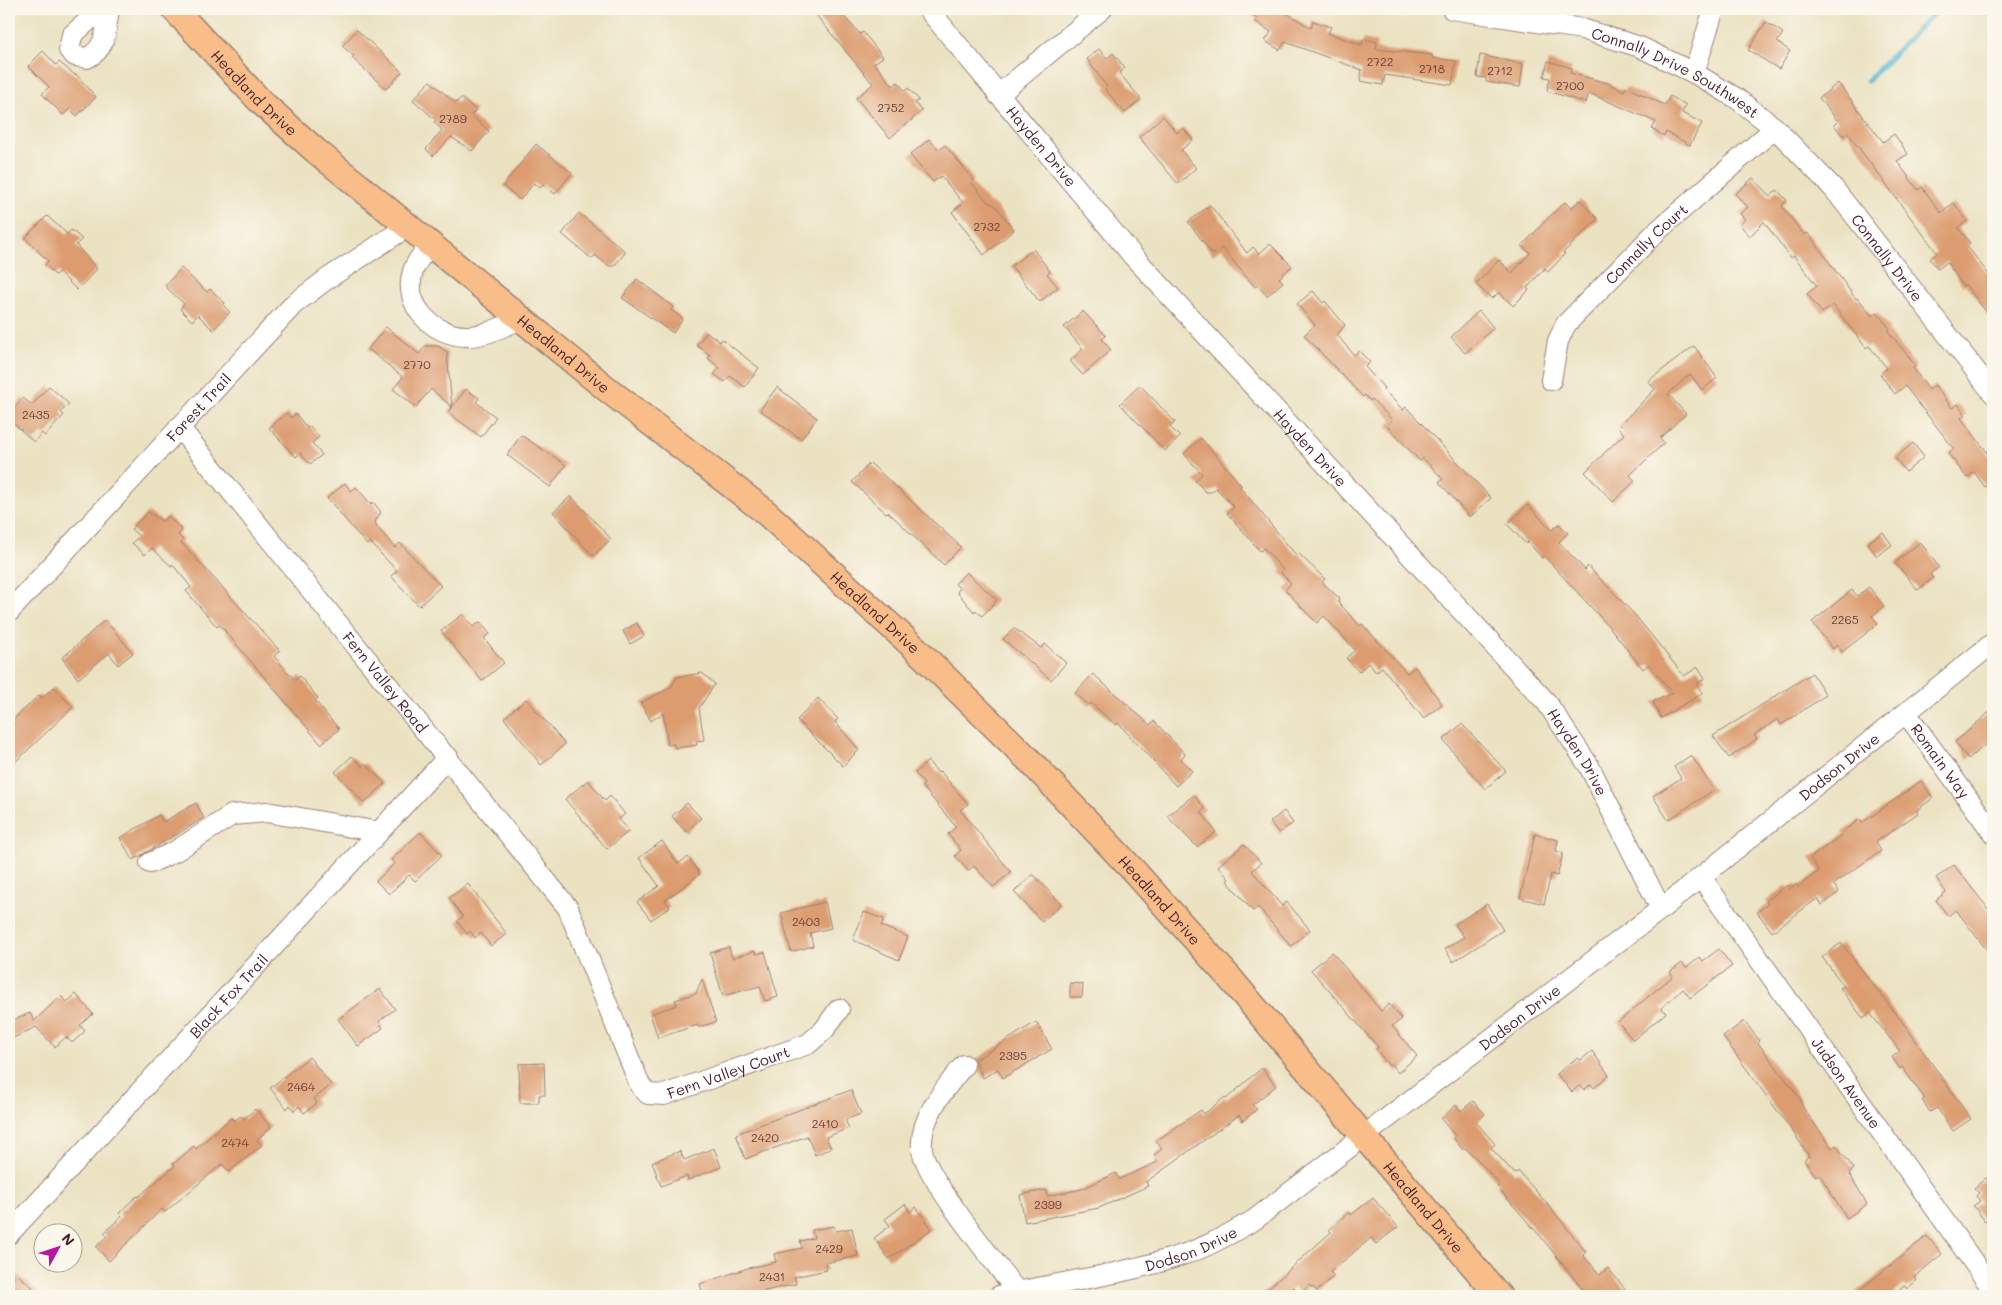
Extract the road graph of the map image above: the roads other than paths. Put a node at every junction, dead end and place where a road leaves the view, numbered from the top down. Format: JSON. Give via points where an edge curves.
{"nodes":[{"id":1,"x":102,"y":9,"type":"edge"},
{"id":2,"x":109,"y":9,"type":"edge"},
{"id":3,"x":174,"y":9,"type":"edge"},
{"id":4,"x":928,"y":9,"type":"edge"},
{"id":5,"x":1102,"y":9,"type":"edge"},
{"id":6,"x":1452,"y":9,"type":"edge"},
{"id":7,"x":1714,"y":9,"type":"edge"},
{"id":8,"x":1694,"y":73,"type":"junction"},
{"id":9,"x":998,"y":94,"type":"junction"},
{"id":10,"x":1775,"y":128,"type":"junction"},
{"id":11,"x":407,"y":227,"type":"junction"},
{"id":12,"x":430,"y":245,"type":"junction"},
{"id":13,"x":521,"y":319,"type":"junction"},
{"id":14,"x":1551,"y":380,"type":"dead end"},
{"id":15,"x":1993,"y":393,"type":"edge"},
{"id":16,"x":179,"y":427,"type":"junction"},
{"id":17,"x":9,"y":612,"type":"edge"},
{"id":18,"x":1993,"y":643,"type":"edge"},
{"id":19,"x":1906,"y":713,"type":"junction"},
{"id":20,"x":448,"y":757,"type":"junction"},
{"id":21,"x":379,"y":832,"type":"junction"},
{"id":22,"x":1993,"y":833,"type":"edge"},
{"id":23,"x":150,"y":864,"type":"dead end"},
{"id":24,"x":1700,"y":877,"type":"junction"},
{"id":25,"x":1661,"y":909,"type":"junction"},
{"id":26,"x":582,"y":942,"type":"joint"},
{"id":27,"x":839,"y":1009,"type":"dead end"},
{"id":28,"x":964,"y":1065,"type":"dead end"},
{"id":29,"x":1364,"y":1137,"type":"junction"},
{"id":30,"x":9,"y":1234,"type":"edge"},
{"id":31,"x":1988,"y":1288,"type":"edge"},
{"id":32,"x":1008,"y":1294,"type":"edge"},
{"id":33,"x":1499,"y":1296,"type":"edge"}],
"edges":[{"from":1,"to":2,"type":"street","via":[[72,35],[69,50],[75,56],[87,58],[99,51]]},
{"from":3,"to":11,"type":"main road","name":"Headland Drive","via":[[261,102]]},
{"from":4,"to":9,"type":"street","name":"Hayden Drive"},
{"from":5,"to":9,"type":"street"},
{"from":6,"to":8,"type":"street","name":"Connally Drive Southwest","via":[[1582,29],[1640,47]]},
{"from":7,"to":8,"type":"street"},
{"from":8,"to":10,"type":"street","name":"Connally Drive Southwest","via":[[1736,98]]},
{"from":9,"to":25,"type":"street","name":"Hayden Drive","via":[[1133,256],[1547,703],[1589,766]]},
{"from":10,"to":14,"type":"street","name":"Connally Court","via":[[1656,234],[1566,324],[1558,341]]},
{"from":10,"to":15,"type":"street","name":"Connally Drive","via":[[1834,189]]},
{"from":11,"to":12,"type":"main road","name":"Headland Drive"},
{"from":11,"to":16,"type":"street","name":"Forest Trail","via":[[326,279],[294,304]]},
{"from":12,"to":13,"type":"main road","name":"Headland Drive"},
{"from":12,"to":13,"type":"street","via":[[413,269],[411,282],[414,301],[424,319],[440,331],[466,336],[486,333]]},
{"from":13,"to":29,"type":"main road","name":"Headland Drive","via":[[763,510],[922,654],[1133,870]]},
{"from":16,"to":17,"type":"street","name":"Forest Trail"},
{"from":16,"to":20,"type":"street","name":"Fern Valley Road"},
{"from":18,"to":19,"type":"street","name":"Dodson Drive"},
{"from":19,"to":22,"type":"street","name":"Romain Way"},
{"from":19,"to":24,"type":"street","name":"Dodson Drive"},
{"from":20,"to":21,"type":"street","name":"Black Fox Trail"},
{"from":20,"to":26,"type":"street","name":"Fern Valley Road","via":[[568,908]]},
{"from":21,"to":23,"type":"street","via":[[267,812],[232,815]]},
{"from":21,"to":30,"type":"street","name":"Black Fox Trail"},
{"from":24,"to":25,"type":"street","name":"Dodson Drive"},
{"from":24,"to":31,"type":"street","name":"Judson Avenue"},
{"from":25,"to":29,"type":"street","name":"Dodson Drive"},
{"from":26,"to":27,"type":"street","name":"Fern Valley Court","via":[[640,1085],[648,1094],[664,1095],[808,1044],[824,1030]]},
{"from":28,"to":32,"type":"street","via":[[942,1093],[926,1124],[922,1149],[928,1167]]},
{"from":29,"to":32,"type":"street","name":"Dodson Drive","via":[[1254,1220],[1184,1255]]},
{"from":29,"to":33,"type":"main road","name":"Headland Drive"}]}
